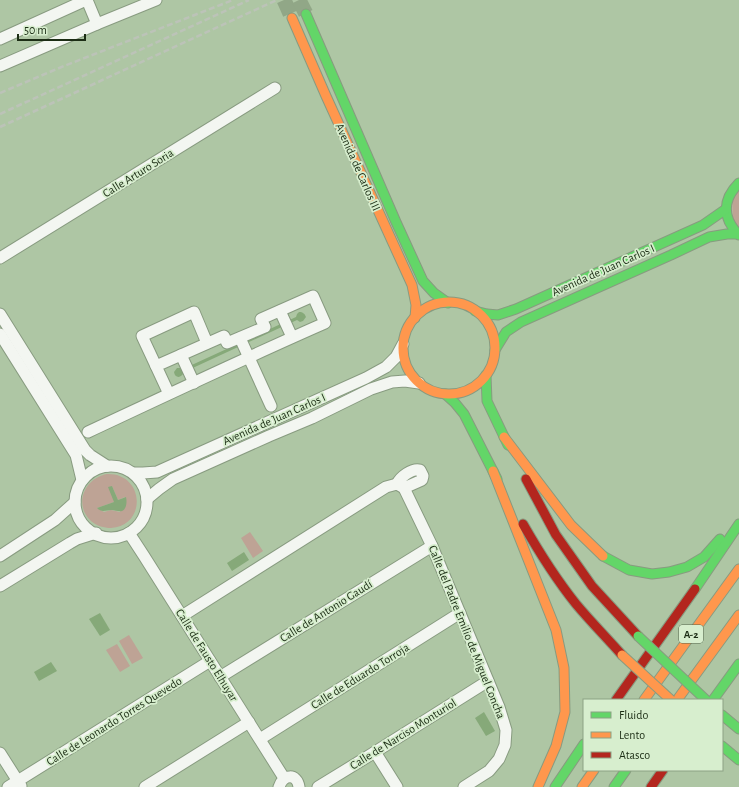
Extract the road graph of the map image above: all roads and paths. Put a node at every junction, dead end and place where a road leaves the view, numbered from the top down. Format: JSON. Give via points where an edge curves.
{"nodes":[{"id":1,"x":86,"y":0,"type":"edge"},
{"id":2,"x":156,"y":0,"type":"edge"},
{"id":3,"x":306,"y":14,"type":"tunnel mouth"},
{"id":4,"x":292,"y":18,"type":"tunnel mouth"},
{"id":5,"x":97,"y":24,"type":"junction"},
{"id":6,"x":0,"y":39,"type":"edge"},
{"id":7,"x":0,"y":66,"type":"edge"},
{"id":8,"x":275,"y":88,"type":"dead end"},
{"id":9,"x":739,"y":183,"type":"edge"},
{"id":10,"x":726,"y":209,"type":"junction"},
{"id":11,"x":738,"y":235,"type":"edge"},
{"id":12,"x":0,"y":258,"type":"edge"},
{"id":13,"x":448,"y":303,"type":"junction"},
{"id":14,"x":280,"y":311,"type":"junction"},
{"id":15,"x":475,"y":311,"type":"junction"},
{"id":16,"x":0,"y":314,"type":"edge"},
{"id":17,"x":414,"y":318,"type":"junction"},
{"id":18,"x":0,"y":334,"type":"edge"},
{"id":19,"x":292,"y":337,"type":"junction"},
{"id":20,"x":242,"y":342,"type":"junction"},
{"id":21,"x":207,"y":343,"type":"junction"},
{"id":22,"x":403,"y":344,"type":"junction"},
{"id":23,"x":495,"y":350,"type":"junction"},
{"id":24,"x":181,"y":355,"type":"junction"},
{"id":25,"x":248,"y":357,"type":"junction"},
{"id":26,"x":156,"y":366,"type":"junction"},
{"id":27,"x":486,"y":375,"type":"junction"},
{"id":28,"x":194,"y":383,"type":"junction"},
{"id":29,"x":419,"y":383,"type":"junction"},
{"id":30,"x":169,"y":394,"type":"junction"},
{"id":31,"x":445,"y":394,"type":"junction"},
{"id":32,"x":271,"y":406,"type":"dead end"},
{"id":33,"x":88,"y":432,"type":"dead end"},
{"id":34,"x":504,"y":437,"type":"junction"},
{"id":35,"x":107,"y":466,"type":"junction"},
{"id":36,"x":493,"y":471,"type":"junction"},
{"id":37,"x":133,"y":473,"type":"junction"},
{"id":38,"x":82,"y":480,"type":"junction"},
{"id":39,"x":147,"y":498,"type":"junction"},
{"id":40,"x":75,"y":502,"type":"junction"},
{"id":41,"x":739,"y":518,"type":"edge"},
{"id":42,"x":739,"y":524,"type":"edge"},
{"id":43,"x":128,"y":533,"type":"junction"},
{"id":44,"x":96,"y":534,"type":"junction"},
{"id":45,"x":432,"y":546,"type":"junction"},
{"id":46,"x":0,"y":556,"type":"edge"},
{"id":47,"x":739,"y":569,"type":"edge"},
{"id":48,"x":0,"y":586,"type":"edge"},
{"id":49,"x":460,"y":613,"type":"junction"},
{"id":50,"x":739,"y":615,"type":"edge"},
{"id":51,"x":182,"y":616,"type":"junction"},
{"id":52,"x":210,"y":661,"type":"junction"},
{"id":53,"x":739,"y":664,"type":"edge"},
{"id":54,"x":220,"y":677,"type":"junction"},
{"id":55,"x":488,"y":681,"type":"junction"},
{"id":56,"x":617,"y":699,"type":"edge"},
{"id":57,"x":645,"y":699,"type":"edge"},
{"id":58,"x":670,"y":699,"type":"edge"},
{"id":59,"x":678,"y":699,"type":"edge"},
{"id":60,"x":705,"y":699,"type":"edge"},
{"id":61,"x":714,"y":699,"type":"edge"},
{"id":62,"x":723,"y":716,"type":"edge"},
{"id":63,"x":249,"y":722,"type":"junction"},
{"id":64,"x":739,"y":729,"type":"edge"},
{"id":65,"x":260,"y":738,"type":"junction"},
{"id":66,"x":583,"y":745,"type":"edge"},
{"id":67,"x":723,"y":747,"type":"edge"},
{"id":68,"x":375,"y":752,"type":"junction"},
{"id":69,"x":0,"y":753,"type":"edge"},
{"id":70,"x":739,"y":760,"type":"edge"},
{"id":71,"x":593,"y":771,"type":"edge"},
{"id":72,"x":625,"y":771,"type":"edge"},
{"id":73,"x":662,"y":771,"type":"edge"},
{"id":74,"x":282,"y":783,"type":"edge"},
{"id":75,"x":15,"y":785,"type":"edge"},
{"id":76,"x":145,"y":787,"type":"edge"},
{"id":77,"x":299,"y":787,"type":"edge"},
{"id":78,"x":318,"y":787,"type":"edge"},
{"id":79,"x":397,"y":787,"type":"edge"},
{"id":80,"x":464,"y":787,"type":"edge"},
{"id":81,"x":538,"y":787,"type":"edge"},
{"id":82,"x":555,"y":787,"type":"edge"},
{"id":83,"x":582,"y":787,"type":"edge"},
{"id":84,"x":614,"y":787,"type":"edge"},
{"id":85,"x":651,"y":787,"type":"edge"}],
"edges":[{"from":1,"to":5,"type":"street"},
{"from":1,"to":6,"type":"street"},
{"from":2,"to":5,"type":"street"},
{"from":3,"to":13,"type":"main road","name":"Avenida de Carlos III","via":[[423,281]]},
{"from":4,"to":17,"type":"main road","name":"Avenida de Carlos III","via":[[412,285],[416,305]]},
{"from":5,"to":7,"type":"street"},
{"from":8,"to":12,"type":"street","name":"Calle Arturo Soria"},
{"from":9,"to":10,"type":"main road","via":[[730,193]]},
{"from":10,"to":11,"type":"main road","via":[[731,227]]},
{"from":10,"to":15,"type":"main road","name":"Avenida de Juan Carlos I","via":[[703,225],[516,309],[498,315]]},
{"from":11,"to":23,"type":"main road","name":"Avenida de Juan Carlos I","via":[[709,237],[521,322],[506,332]]},
{"from":13,"to":15,"type":"main road","via":[[462,305]]},
{"from":13,"to":17,"type":"main road","via":[[430,307]]},
{"from":14,"to":19,"type":"street"},
{"from":14,"to":19,"type":"street","via":[[313,296],[325,323]]},
{"from":14,"to":20,"type":"street","via":[[261,319],[264,327]]},
{"from":15,"to":23,"type":"main road","via":[[490,327]]},
{"from":16,"to":35,"type":"street","via":[[85,450]]},
{"from":17,"to":22,"type":"main road"},
{"from":18,"to":38,"type":"street","via":[[76,455]]},
{"from":19,"to":25,"type":"street"},
{"from":20,"to":21,"type":"street","via":[[227,343],[224,336]]},
{"from":20,"to":25,"type":"street"},
{"from":21,"to":24,"type":"street"},
{"from":21,"to":26,"type":"street","via":[[194,312],[142,336]]},
{"from":22,"to":29,"type":"main road","via":[[406,365]]},
{"from":22,"to":37,"type":"street","name":"Avenida de Juan Carlos I","via":[[396,357],[386,367],[366,378],[158,472]]},
{"from":23,"to":27,"type":"main road"},
{"from":24,"to":26,"type":"street"},
{"from":24,"to":28,"type":"street"},
{"from":25,"to":28,"type":"street"},
{"from":25,"to":32,"type":"street"},
{"from":26,"to":30,"type":"street"},
{"from":27,"to":31,"type":"main road","via":[[468,390]]},
{"from":27,"to":34,"type":"main road","via":[[487,401]]},
{"from":28,"to":30,"type":"street"},
{"from":29,"to":31,"type":"main road"},
{"from":29,"to":39,"type":"street","name":"Avenida de Juan Carlos I","via":[[392,382],[371,389],[173,479]]},
{"from":30,"to":33,"type":"street"},
{"from":31,"to":36,"type":"main road","via":[[464,414]]},
{"from":34,"to":41,"type":"main road","via":[[571,525],[603,556],[629,570],[652,574],[687,567],[704,557]]},
{"from":34,"to":60,"type":"main road","bridge":true,"via":[[556,534],[592,586],[638,636]]},
{"from":35,"to":37,"type":"street","via":[[123,468]]},
{"from":35,"to":38,"type":"street","via":[[92,472]]},
{"from":36,"to":58,"type":"main road","bridge":true,"via":[[555,576],[622,655]]},
{"from":36,"to":81,"type":"main road","via":[[556,630],[564,668],[565,712],[556,746]]},
{"from":37,"to":39,"type":"street","via":[[140,480]]},
{"from":38,"to":40,"type":"street"},
{"from":39,"to":43,"type":"street","via":[[143,518]]},
{"from":40,"to":44,"type":"street","via":[[77,514],[83,524]]},
{"from":40,"to":46,"type":"street","via":[[55,520]]},
{"from":42,"to":56,"type":"main road"},
{"from":43,"to":44,"type":"street","via":[[110,537]]},
{"from":43,"to":51,"type":"street","name":"Calle de Fausto Elhuyar"},
{"from":44,"to":48,"type":"street","via":[[77,539]]},
{"from":45,"to":49,"type":"street","name":"Calle del Padre Emilio de Miguel Concha"},
{"from":45,"to":51,"type":"street","name":"Calle del Padre Emilio de Miguel Concha","via":[[401,486],[386,487]]},
{"from":45,"to":54,"type":"street","name":"Calle de Antonio Gaudí"},
{"from":47,"to":57,"type":"main road","number":"A-2"},
{"from":49,"to":55,"type":"street","name":"Calle del Padre Emilio de Miguel Concha"},
{"from":49,"to":65,"type":"street","name":"Calle de Eduardo Torroja"},
{"from":50,"to":59,"type":"main road","number":"A-2"},
{"from":51,"to":52,"type":"street","name":"Calle de Fausto Elhuyar"},
{"from":52,"to":54,"type":"street","name":"Calle de Fausto Elhuyar"},
{"from":52,"to":75,"type":"street","name":"Calle de Leonardo Torres Quevedo"},
{"from":53,"to":61,"type":"main road"},
{"from":54,"to":63,"type":"street","name":"Calle de Fausto Elhuyar"},
{"from":55,"to":68,"type":"street","name":"Calle de Narciso Monturiol"},
{"from":55,"to":80,"type":"street","name":"Calle del Padre Emilio de Miguel Concha","via":[[506,730],[505,744],[499,759],[489,771]]},
{"from":62,"to":64,"type":"main road"},
{"from":63,"to":65,"type":"street","name":"Calle de Fausto Elhuyar"},
{"from":63,"to":76,"type":"street"},
{"from":65,"to":74,"type":"street","name":"Calle de Fausto Elhuyar"},
{"from":66,"to":82,"type":"main road"},
{"from":67,"to":70,"type":"main road"},
{"from":68,"to":78,"type":"street","name":"Calle de Narciso Monturiol"},
{"from":68,"to":79,"type":"street"},
{"from":69,"to":75,"type":"street"},
{"from":71,"to":83,"type":"main road"},
{"from":72,"to":84,"type":"main road"},
{"from":73,"to":85,"type":"main road"},
{"from":74,"to":77,"type":"street","via":[[288,777],[293,778]]}]}
